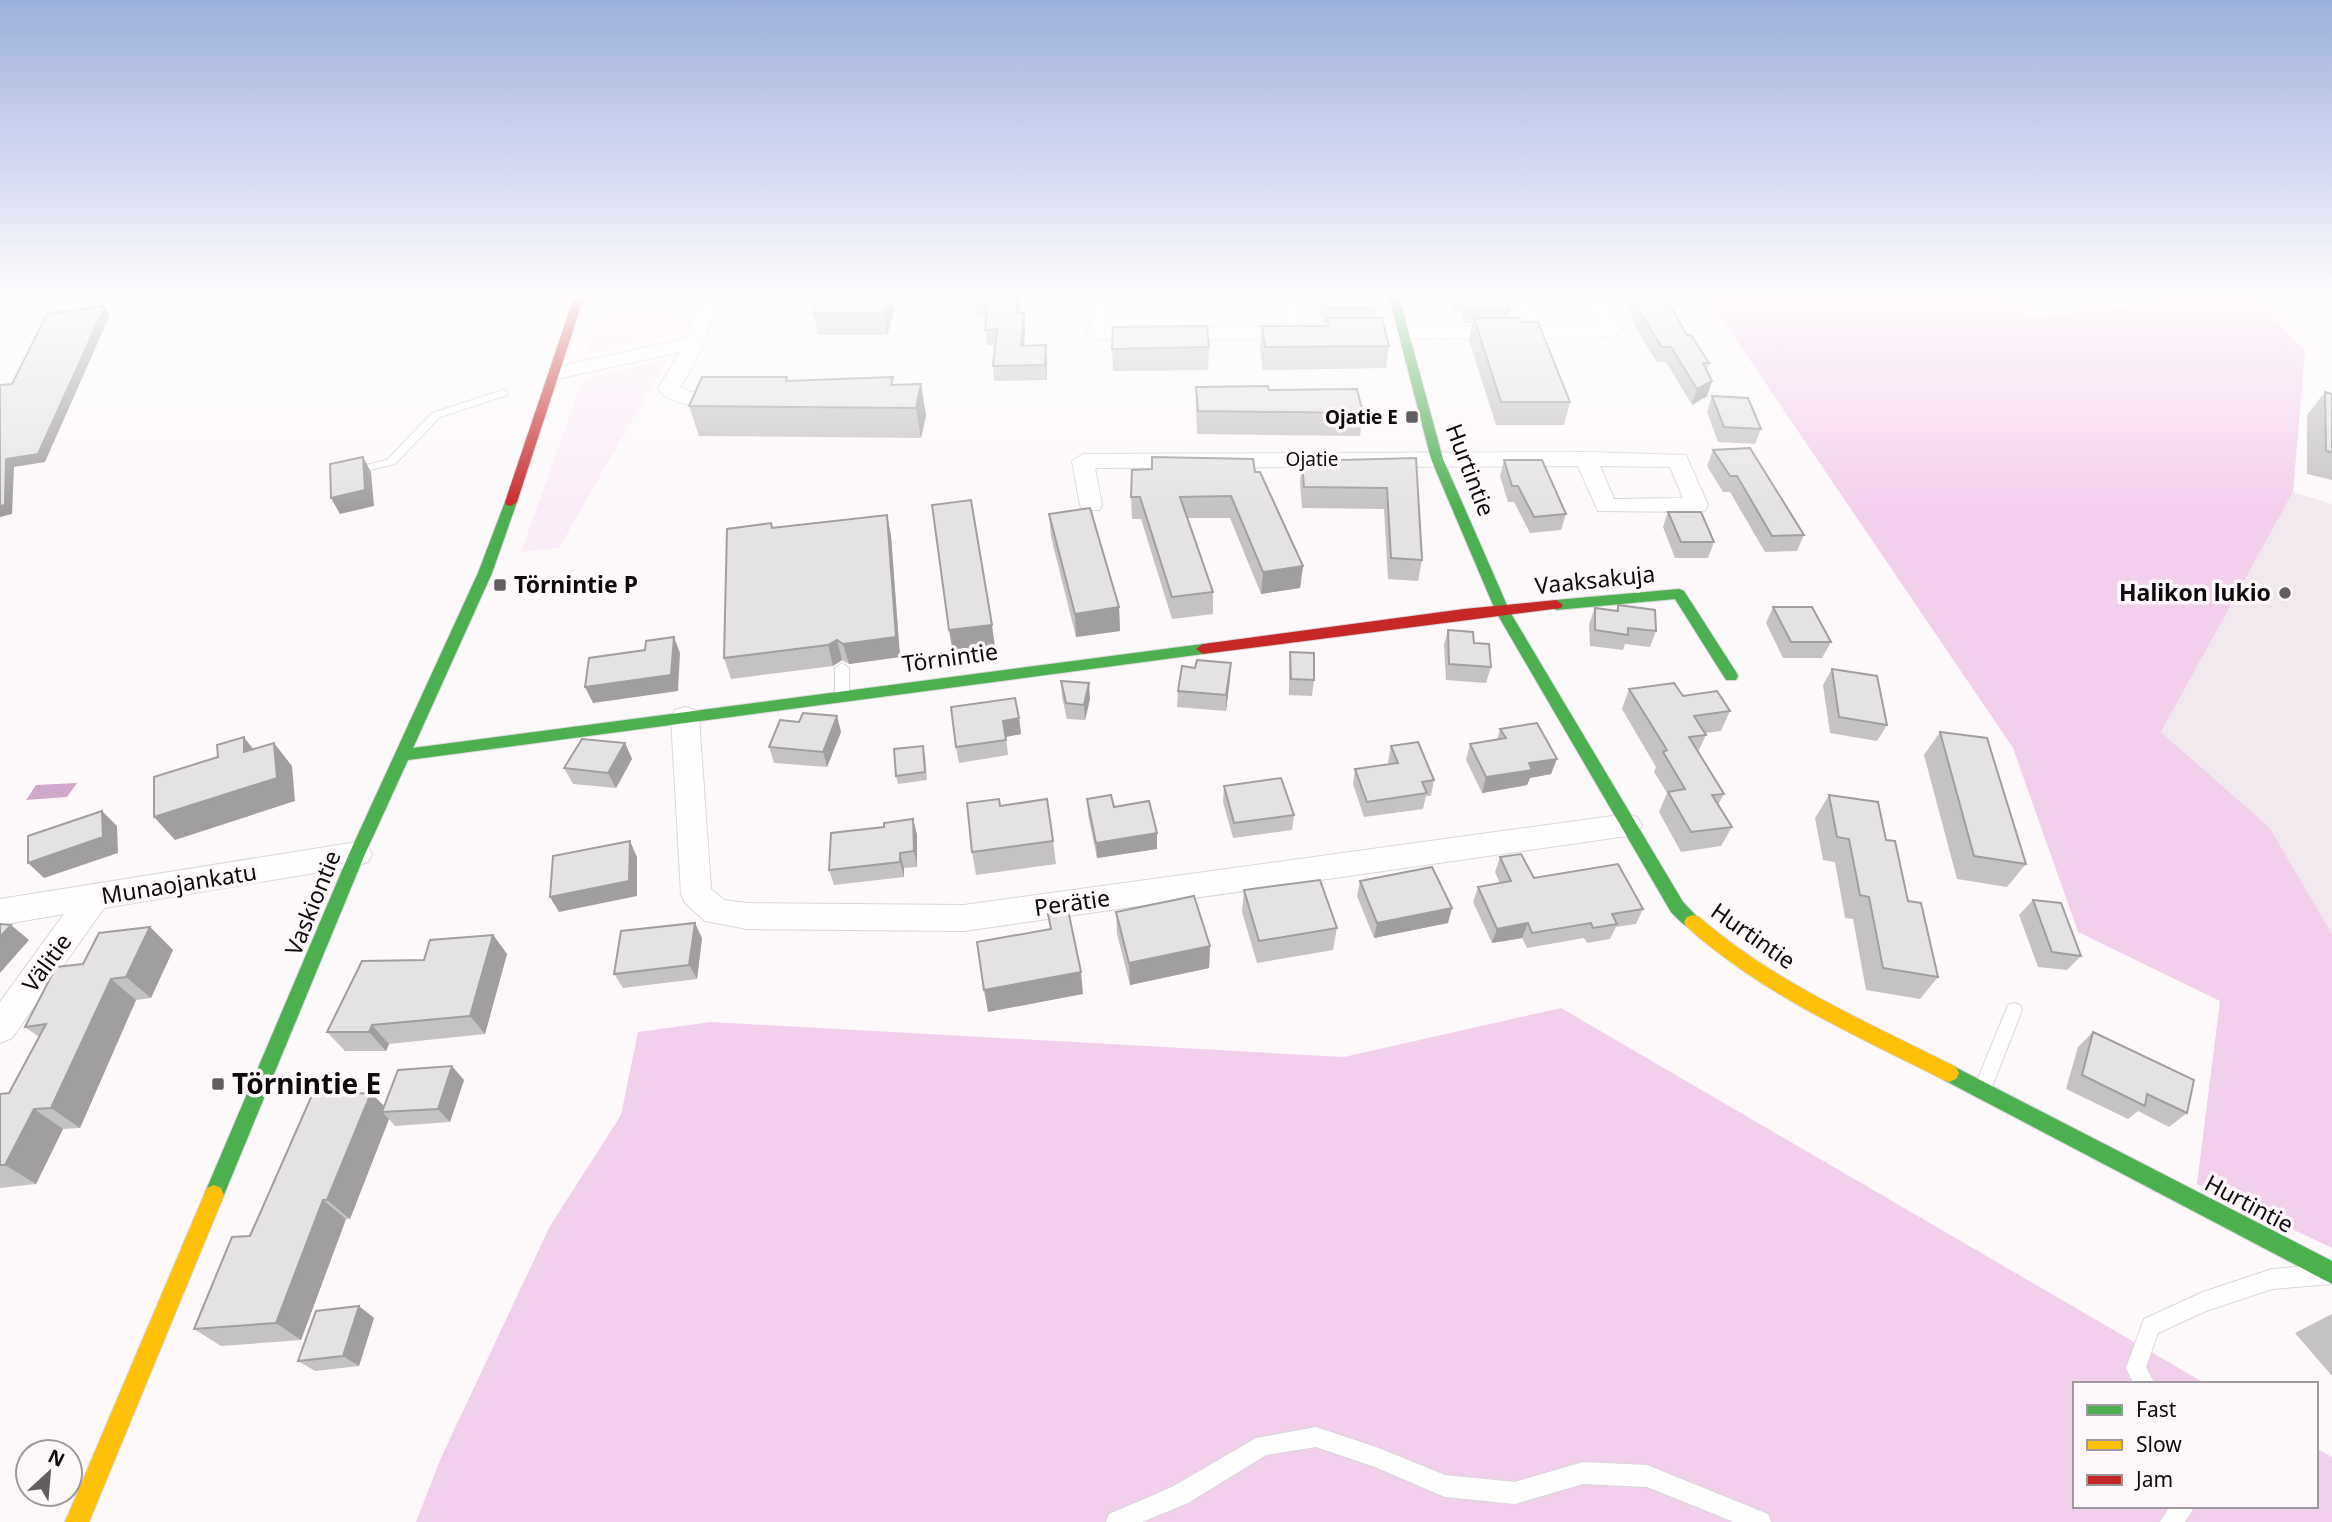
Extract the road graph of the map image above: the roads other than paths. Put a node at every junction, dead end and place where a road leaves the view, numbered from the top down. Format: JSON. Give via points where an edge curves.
{"nodes":[{"id":1,"x":558,"y":368,"type":"edge"},
{"id":2,"x":579,"y":368,"type":"edge"},
{"id":3,"x":679,"y":368,"type":"edge"},
{"id":4,"x":1413,"y":368,"type":"edge"},
{"id":5,"x":556,"y":373,"type":"junction"},
{"id":6,"x":503,"y":393,"type":"dead end"},
{"id":7,"x":755,"y":398,"type":"edge"},
{"id":8,"x":1437,"y":458,"type":"junction"},
{"id":9,"x":1586,"y":459,"type":"junction"},
{"id":10,"x":353,"y":471,"type":"edge"},
{"id":11,"x":1091,"y":505,"type":"edge"},
{"id":12,"x":1503,"y":612,"type":"junction"},
{"id":13,"x":842,"y":668,"type":"dead end"},
{"id":14,"x":1731,"y":676,"type":"dead end"},
{"id":15,"x":842,"y":696,"type":"junction"},
{"id":16,"x":685,"y":717,"type":"junction"},
{"id":17,"x":404,"y":755,"type":"junction"},
{"id":18,"x":1628,"y":825,"type":"junction"},
{"id":19,"x":357,"y":854,"type":"junction"},
{"id":20,"x":94,"y":897,"type":"junction"},
{"id":21,"x":0,"y":912,"type":"edge"},
{"id":22,"x":2014,"y":1010,"type":"dead end"},
{"id":23,"x":0,"y":1028,"type":"edge"},
{"id":24,"x":1982,"y":1090,"type":"junction"},
{"id":25,"x":2332,"y":1274,"type":"edge"},
{"id":26,"x":2144,"y":1382,"type":"edge"},
{"id":27,"x":2182,"y":1508,"type":"edge"},
{"id":28,"x":77,"y":1522,"type":"edge"},
{"id":29,"x":1117,"y":1522,"type":"edge"},
{"id":30,"x":1760,"y":1522,"type":"edge"},
{"id":31,"x":2171,"y":1522,"type":"edge"}],
"edges":[{"from":1,"to":5,"type":"street","name":"Vaskiontie"},
{"from":2,"to":5,"type":"street"},
{"from":3,"to":7,"type":"street","via":[[668,389],[688,398]]},
{"from":4,"to":8,"type":"street","name":"Hurtintie"},
{"from":5,"to":17,"type":"street","name":"Vaskiontie","via":[[485,573]]},
{"from":6,"to":10,"type":"lane","via":[[436,415],[391,462]]},
{"from":8,"to":9,"type":"street","name":"Ojatie"},
{"from":8,"to":11,"type":"street","name":"Ojatie","via":[[1083,461]]},
{"from":8,"to":12,"type":"street","name":"Hurtintie"},
{"from":9,"to":9,"type":"street","name":"Ojatie","via":[[1678,460],[1697,505],[1606,506]]},
{"from":12,"to":14,"type":"street","name":"Vaaksakuja","via":[[1679,594]]},
{"from":12,"to":15,"type":"street","name":"Törnintie"},
{"from":12,"to":18,"type":"street","name":"Hurtintie"},
{"from":13,"to":15,"type":"lane"},
{"from":15,"to":16,"type":"street","name":"Törnintie"},
{"from":16,"to":17,"type":"street","name":"Törnintie"},
{"from":16,"to":18,"type":"street","name":"Perätie","via":[[696,894],[716,912],[747,916],[964,918]]},
{"from":17,"to":19,"type":"street","name":"Vaskiontie"},
{"from":18,"to":24,"type":"street","name":"Hurtintie","via":[[1676,907],[1712,941],[1764,976]]},
{"from":19,"to":20,"type":"street","name":"Munaojankatu"},
{"from":19,"to":28,"type":"street","name":"Vaskiontie"},
{"from":20,"to":21,"type":"street","name":"Munaojankatu"},
{"from":20,"to":23,"type":"street","name":"Välitie"},
{"from":22,"to":24,"type":"lane"},
{"from":24,"to":25,"type":"street","name":"Hurtintie"},
{"from":25,"to":26,"type":"lane","via":[[2272,1279],[2203,1302],[2151,1326],[2136,1368]]},
{"from":27,"to":31,"type":"lane"},
{"from":29,"to":30,"type":"lane","via":[[1180,1495],[1264,1445],[1316,1437],[1445,1486],[1515,1493],[1583,1473],[1647,1476]]}]}
